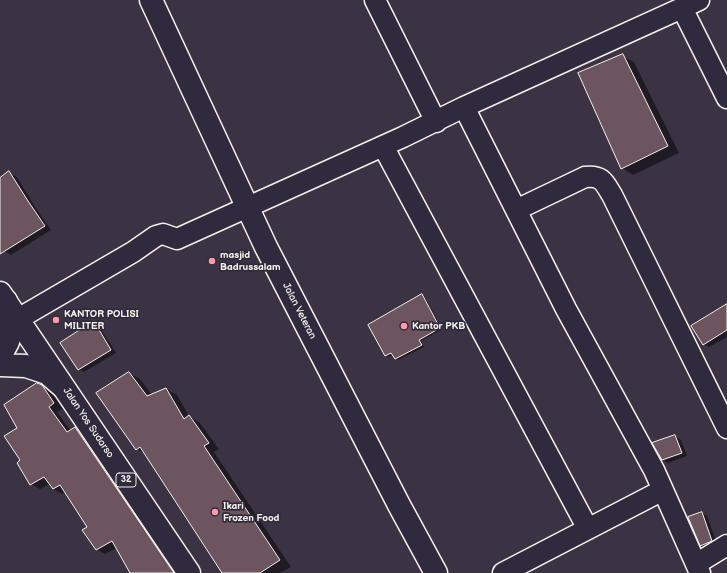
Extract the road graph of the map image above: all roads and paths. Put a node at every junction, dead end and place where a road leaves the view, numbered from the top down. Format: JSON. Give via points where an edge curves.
{"nodes":[{"id":1,"x":151,"y":0,"type":"edge"},
{"id":2,"x":375,"y":0,"type":"edge"},
{"id":3,"x":690,"y":4,"type":"edge"},
{"id":4,"x":727,"y":98,"type":"edge"},
{"id":5,"x":464,"y":107,"type":"junction"},
{"id":6,"x":436,"y":122,"type":"junction"},
{"id":7,"x":383,"y":146,"type":"junction"},
{"id":8,"x":248,"y":207,"type":"junction"},
{"id":9,"x":516,"y":210,"type":"junction"},
{"id":10,"x":3,"y":297,"type":"edge"},
{"id":11,"x":18,"y":319,"type":"junction"},
{"id":12,"x":0,"y":354,"type":"edge"},
{"id":13,"x":0,"y":365,"type":"edge"},
{"id":14,"x":63,"y":386,"type":"junction"},
{"id":15,"x":727,"y":428,"type":"edge"},
{"id":16,"x":663,"y":490,"type":"junction"},
{"id":17,"x":588,"y":529,"type":"junction"},
{"id":18,"x":727,"y":545,"type":"edge"},
{"id":19,"x":698,"y":568,"type":"edge"},
{"id":20,"x":189,"y":573,"type":"edge"},
{"id":21,"x":436,"y":573,"type":"edge"},
{"id":22,"x":503,"y":573,"type":"edge"}],
"edges":[{"from":1,"to":8,"type":"main road","name":"Jalan Veteran"},
{"from":2,"to":6,"type":"street"},
{"from":3,"to":4,"type":"street"},
{"from":3,"to":5,"type":"street"},
{"from":5,"to":6,"type":"street"},
{"from":5,"to":9,"type":"street"},
{"from":6,"to":7,"type":"street"},
{"from":7,"to":8,"type":"street"},
{"from":7,"to":17,"type":"street"},
{"from":8,"to":11,"type":"street","via":[[177,239],[163,234],[156,236],[134,252]]},
{"from":8,"to":21,"type":"main road","name":"Jalan Veteran","via":[[266,247]]},
{"from":9,"to":15,"type":"street","via":[[585,177],[599,177],[603,181]]},
{"from":9,"to":16,"type":"street"},
{"from":10,"to":11,"type":"main road","name":"Jalan Yos Sudarso","number":"32"},
{"from":10,"to":12,"type":"main road","via":[[11,325],[9,340]]},
{"from":11,"to":14,"type":"main road","name":"Jalan Yos Sudarso","number":"32"},
{"from":13,"to":14,"type":"main road","via":[[26,366],[47,373]]},
{"from":14,"to":20,"type":"main road","name":"Jalan Yos Sudarso","number":"32"},
{"from":16,"to":17,"type":"street"},
{"from":16,"to":19,"type":"street"},
{"from":17,"to":22,"type":"street"},
{"from":18,"to":19,"type":"street"}]}
